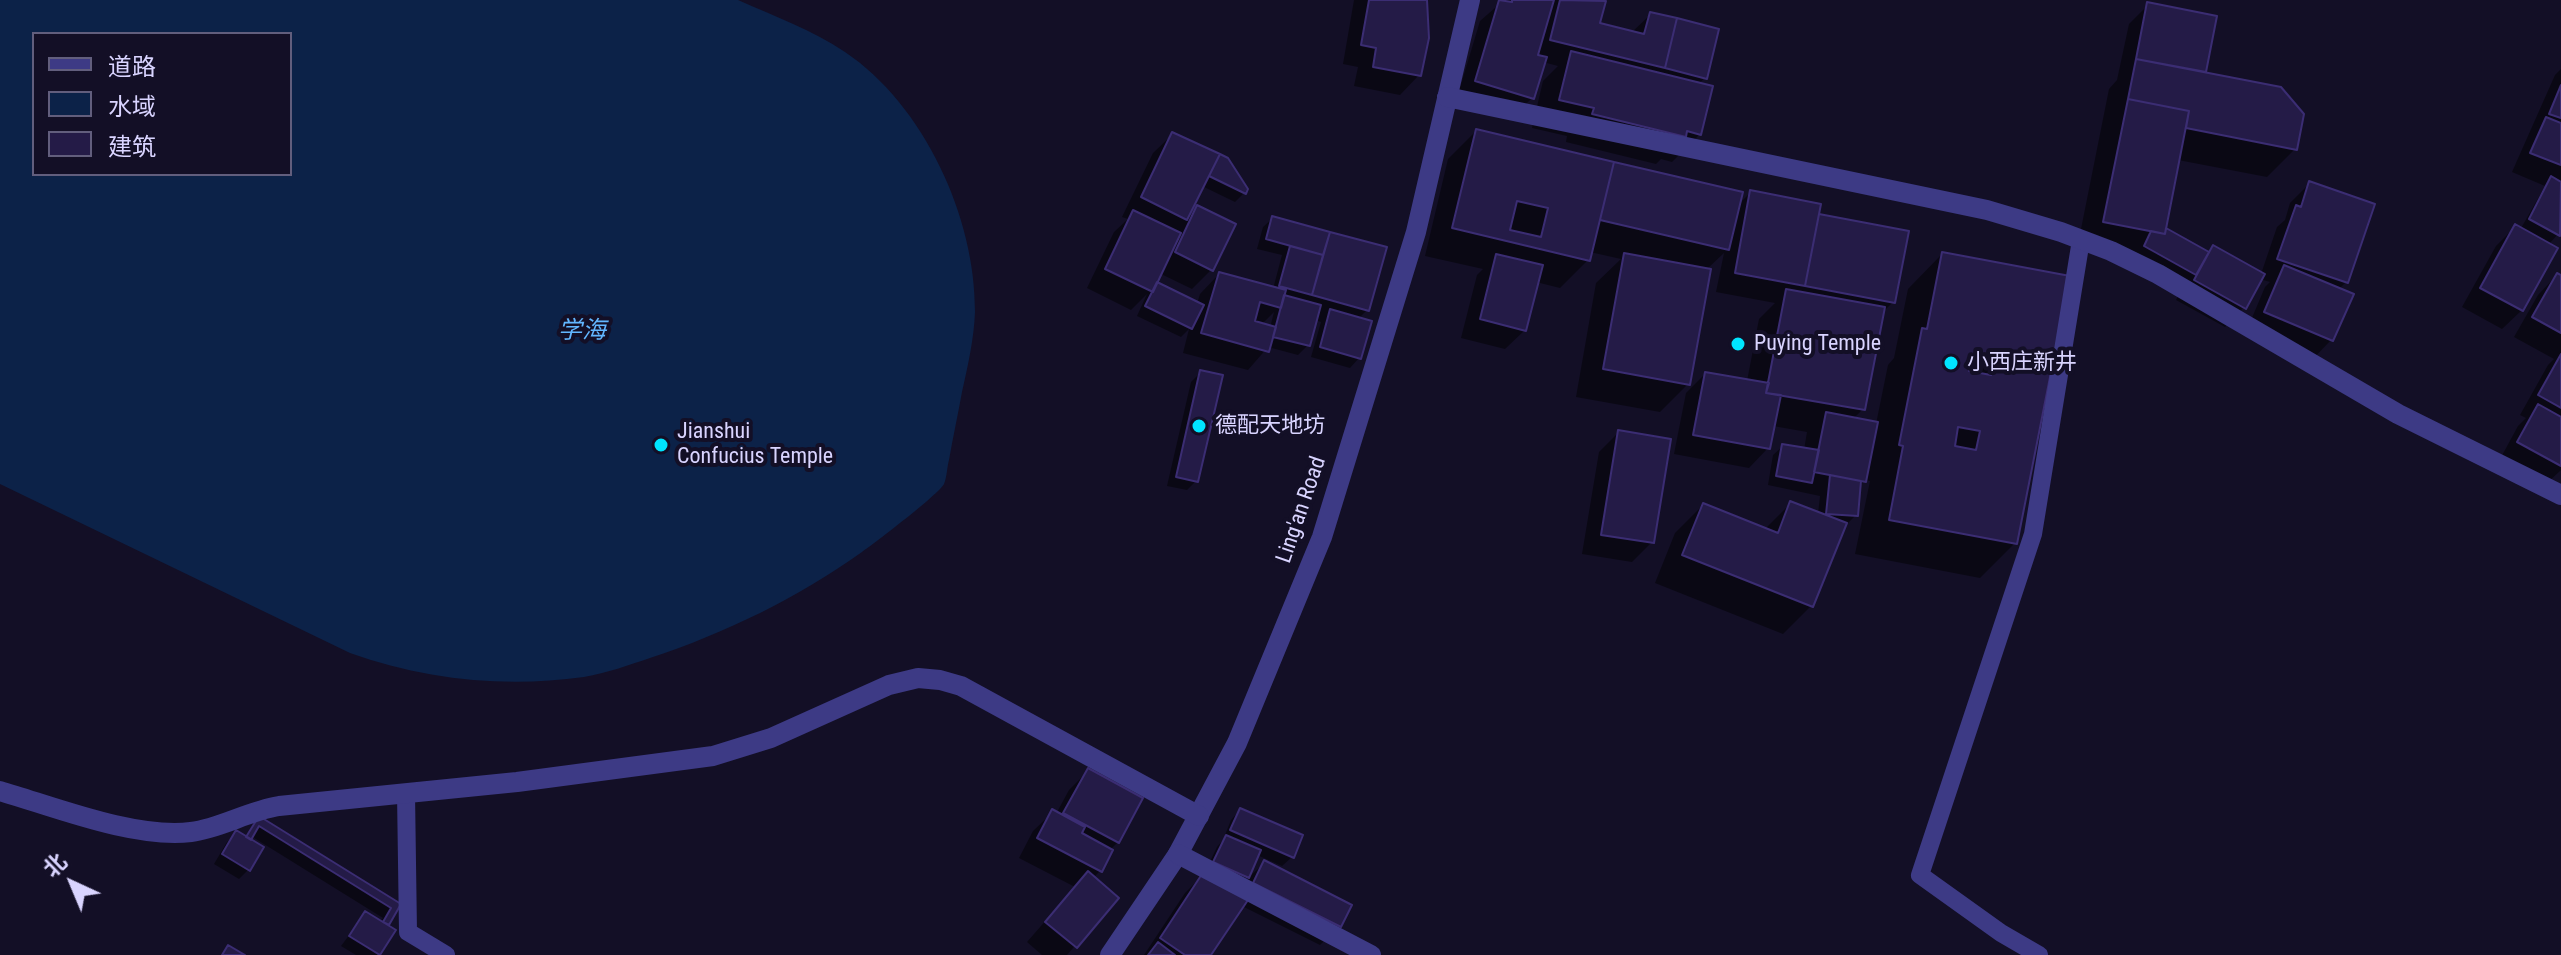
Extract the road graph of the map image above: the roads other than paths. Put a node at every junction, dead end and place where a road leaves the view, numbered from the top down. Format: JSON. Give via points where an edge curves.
{"nodes":[{"id":1,"x":1470,"y":0,"type":"edge"},
{"id":2,"x":1447,"y":97,"type":"junction"},
{"id":3,"x":2081,"y":240,"type":"junction"},
{"id":4,"x":2561,"y":495,"type":"edge"},
{"id":5,"x":0,"y":791,"type":"edge"},
{"id":6,"x":406,"y":793,"type":"junction"},
{"id":7,"x":1199,"y":816,"type":"junction"},
{"id":8,"x":1178,"y":854,"type":"junction"},
{"id":9,"x":446,"y":955,"type":"edge"},
{"id":10,"x":1110,"y":955,"type":"edge"},
{"id":11,"x":1371,"y":955,"type":"edge"},
{"id":12,"x":2039,"y":955,"type":"edge"}],
"edges":[{"from":1,"to":2,"type":"street","name":"Ling'an Road"},
{"from":2,"to":3,"type":"street","via":[[1987,210]]},
{"from":2,"to":7,"type":"street","name":"Ling'an Road","via":[[1416,232],[1322,537],[1237,743]]},
{"from":3,"to":4,"type":"street","via":[[2158,274],[2398,414]]},
{"from":3,"to":12,"type":"lane","via":[[2033,534],[1920,875]]},
{"from":5,"to":6,"type":"street","via":[[167,834],[211,828],[258,809]]},
{"from":6,"to":7,"type":"street","via":[[713,756],[918,678],[961,686]]},
{"from":6,"to":9,"type":"lane","via":[[408,932]]},
{"from":7,"to":8,"type":"street","name":"Ling'an Road"},
{"from":8,"to":10,"type":"street","name":"Ling'an Road"},
{"from":8,"to":11,"type":"street"}]}
